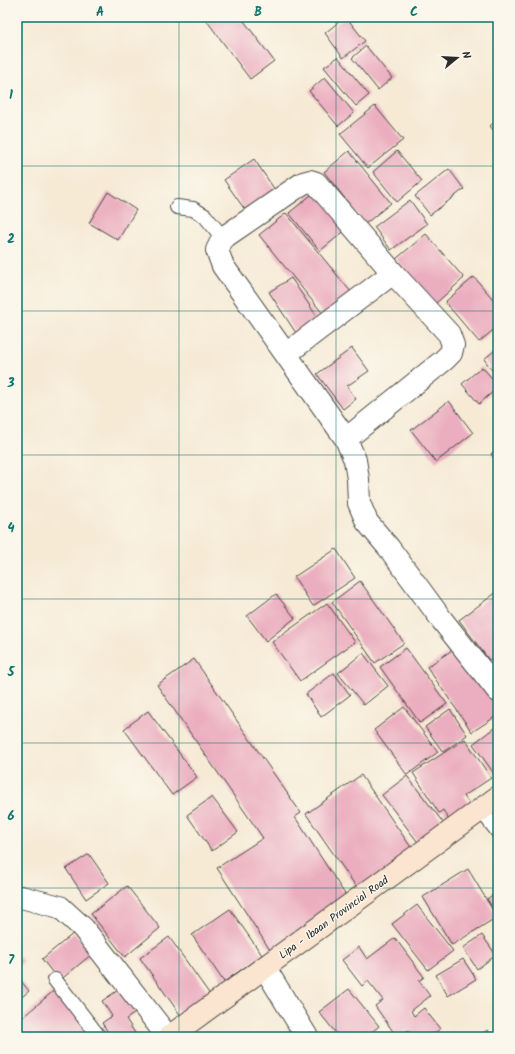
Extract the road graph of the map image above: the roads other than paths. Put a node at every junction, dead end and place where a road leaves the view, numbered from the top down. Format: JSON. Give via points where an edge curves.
{"nodes":[{"id":1,"x":177,"y":207,"type":"dead end"},
{"id":2,"x":223,"y":238,"type":"junction"},
{"id":3,"x":393,"y":273,"type":"junction"},
{"id":4,"x":286,"y":354,"type":"junction"},
{"id":5,"x":346,"y":439,"type":"junction"},
{"id":6,"x":498,"y":691,"type":"edge"},
{"id":7,"x":498,"y":797,"type":"edge"},
{"id":8,"x":481,"y":810,"type":"junction"},
{"id":9,"x":498,"y":832,"type":"edge"},
{"id":10,"x":21,"y":897,"type":"dead end"},
{"id":11,"x":265,"y":968,"type":"junction"},
{"id":12,"x":55,"y":980,"type":"dead end"},
{"id":13,"x":99,"y":1037,"type":"edge"},
{"id":14,"x":169,"y":1037,"type":"edge"},
{"id":15,"x":307,"y":1037,"type":"edge"}],
"edges":[{"from":1,"to":2,"type":"lane","via":[[193,209],[205,216]]},
{"from":2,"to":3,"type":"street","via":[[303,183],[310,181],[316,183]]},
{"from":2,"to":4,"type":"street","via":[[217,250],[223,266]]},
{"from":3,"to":4,"type":"street"},
{"from":3,"to":5,"type":"street","via":[[449,334],[453,345],[451,353]]},
{"from":4,"to":5,"type":"street"},
{"from":5,"to":6,"type":"street","via":[[356,460],[359,503],[366,522],[389,548]]},
{"from":7,"to":8,"type":"main road","name":"Lipa - Ibaan Provincial Road"},
{"from":8,"to":9,"type":"lane"},
{"from":8,"to":11,"type":"main road","name":"Lipa - Ibaan Provincial Road"},
{"from":10,"to":14,"type":"street","via":[[60,907],[83,928]]},
{"from":11,"to":14,"type":"main road","name":"Lipa - Ibaan Provincial Road"},
{"from":11,"to":15,"type":"street"},
{"from":12,"to":13,"type":"lane"}]}
